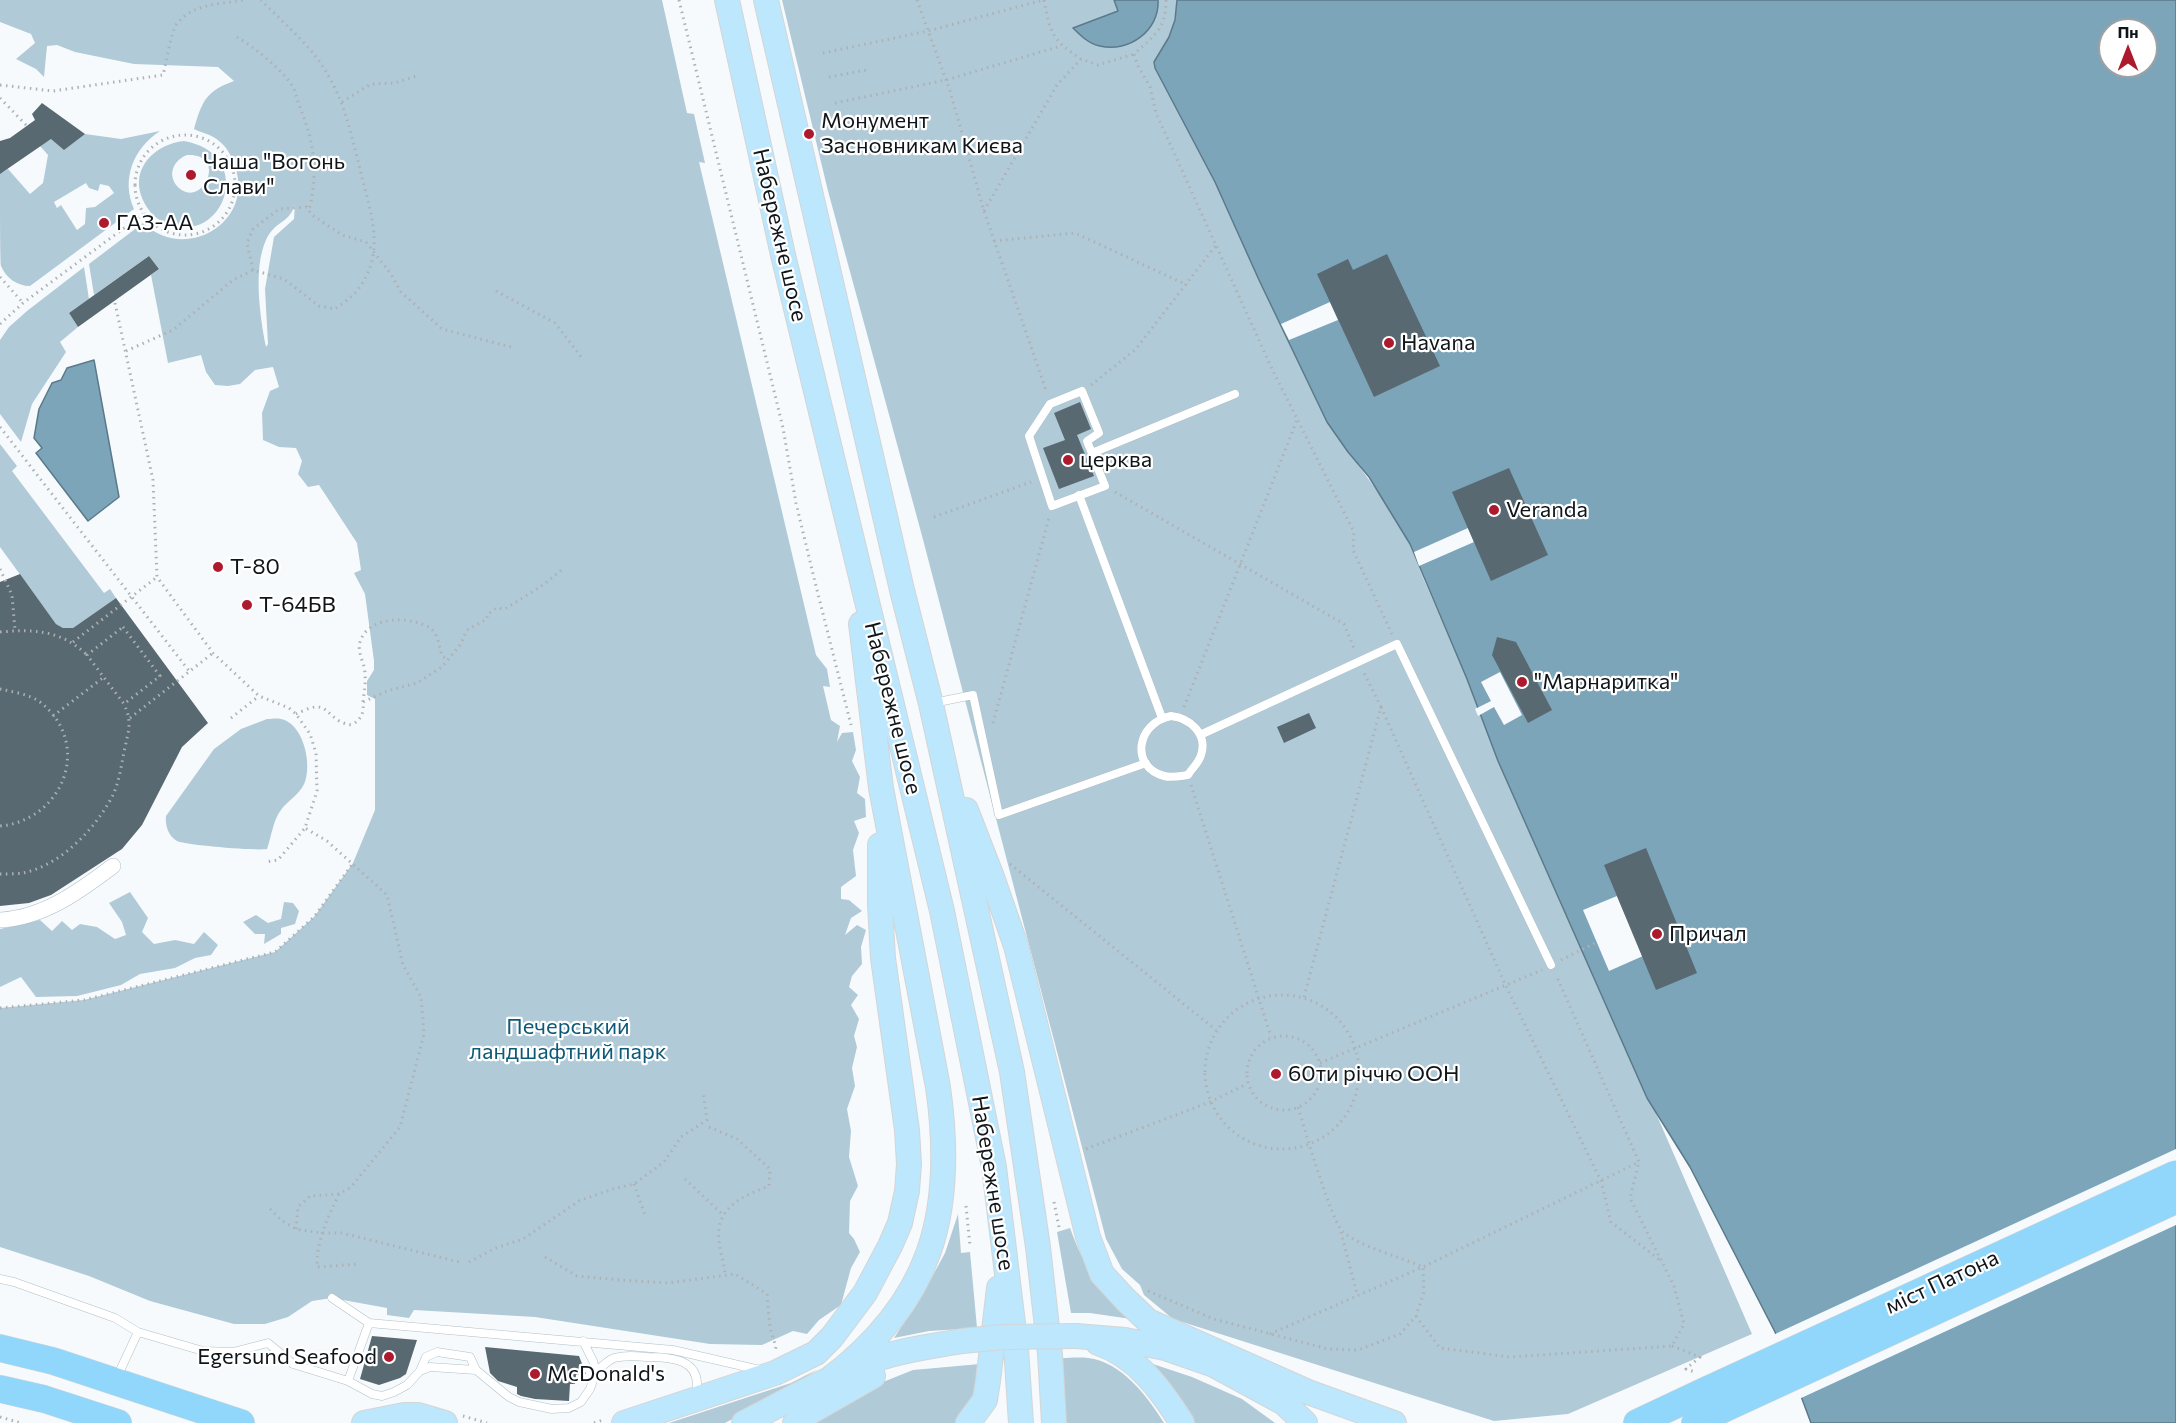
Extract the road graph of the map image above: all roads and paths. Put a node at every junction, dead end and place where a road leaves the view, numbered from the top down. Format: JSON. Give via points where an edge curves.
{"nodes":[{"id":1,"x":245,"y":0,"type":"edge"},
{"id":2,"x":261,"y":0,"type":"edge"},
{"id":3,"x":679,"y":0,"type":"edge"},
{"id":4,"x":727,"y":0,"type":"edge"},
{"id":5,"x":766,"y":0,"type":"edge"},
{"id":6,"x":917,"y":0,"type":"edge"},
{"id":7,"x":1043,"y":0,"type":"edge"},
{"id":8,"x":1166,"y":0,"type":"edge"},
{"id":9,"x":928,"y":31,"type":"junction"},
{"id":10,"x":237,"y":37,"type":"dead end"},
{"id":11,"x":1061,"y":46,"type":"junction"},
{"id":12,"x":823,"y":53,"type":"dead end"},
{"id":13,"x":1134,"y":54,"type":"junction"},
{"id":14,"x":1081,"y":59,"type":"junction"},
{"id":15,"x":867,"y":70,"type":"dead end"},
{"id":16,"x":418,"y":75,"type":"dead end"},
{"id":17,"x":829,"y":77,"type":"dead end"},
{"id":18,"x":946,"y":80,"type":"junction"},
{"id":19,"x":0,"y":85,"type":"edge"},
{"id":20,"x":0,"y":98,"type":"edge"},
{"id":21,"x":342,"y":102,"type":"junction"},
{"id":22,"x":835,"y":103,"type":"dead end"},
{"id":23,"x":27,"y":126,"type":"dead end"},
{"id":24,"x":309,"y":210,"type":"junction"},
{"id":25,"x":984,"y":211,"type":"junction"},
{"id":26,"x":143,"y":214,"type":"junction"},
{"id":27,"x":994,"y":241,"type":"junction"},
{"id":28,"x":1216,"y":245,"type":"junction"},
{"id":29,"x":373,"y":252,"type":"junction"},
{"id":30,"x":253,"y":270,"type":"junction"},
{"id":31,"x":0,"y":277,"type":"edge"},
{"id":32,"x":1187,"y":285,"type":"junction"},
{"id":33,"x":496,"y":291,"type":"dead end"},
{"id":34,"x":23,"y":303,"type":"junction"},
{"id":35,"x":115,"y":303,"type":"dead end"},
{"id":36,"x":0,"y":324,"type":"edge"},
{"id":37,"x":511,"y":346,"type":"dead end"},
{"id":38,"x":126,"y":351,"type":"junction"},
{"id":39,"x":582,"y":358,"type":"dead end"},
{"id":40,"x":1083,"y":392,"type":"junction"},
{"id":41,"x":1235,"y":394,"type":"dead end"},
{"id":42,"x":1050,"y":404,"type":"junction"},
{"id":43,"x":1297,"y":419,"type":"junction"},
{"id":44,"x":0,"y":427,"type":"edge"},
{"id":45,"x":1092,"y":453,"type":"junction"},
{"id":46,"x":1041,"y":478,"type":"junction"},
{"id":47,"x":1079,"y":495,"type":"junction"},
{"id":48,"x":1052,"y":506,"type":"junction"},
{"id":49,"x":934,"y":517,"type":"dead end"},
{"id":50,"x":853,"y":547,"type":"junction"},
{"id":51,"x":564,"y":568,"type":"dead end"},
{"id":52,"x":0,"y":569,"type":"edge"},
{"id":53,"x":5,"y":577,"type":"junction"},
{"id":54,"x":157,"y":577,"type":"junction"},
{"id":55,"x":0,"y":578,"type":"edge"},
{"id":56,"x":132,"y":597,"type":"junction"},
{"id":57,"x":15,"y":631,"type":"junction"},
{"id":58,"x":0,"y":632,"type":"edge"},
{"id":59,"x":73,"y":642,"type":"junction"},
{"id":60,"x":1397,"y":644,"type":"junction"},
{"id":61,"x":213,"y":653,"type":"junction"},
{"id":62,"x":87,"y":655,"type":"junction"},
{"id":63,"x":449,"y":659,"type":"junction"},
{"id":64,"x":190,"y":672,"type":"junction"},
{"id":65,"x":104,"y":677,"type":"junction"},
{"id":66,"x":0,"y":689,"type":"edge"},
{"id":67,"x":259,"y":696,"type":"junction"},
{"id":68,"x":363,"y":702,"type":"junction"},
{"id":69,"x":124,"y":704,"type":"junction"},
{"id":70,"x":1381,"y":707,"type":"dead end"},
{"id":71,"x":933,"y":713,"type":"junction"},
{"id":72,"x":296,"y":714,"type":"junction"},
{"id":73,"x":53,"y":716,"type":"junction"},
{"id":74,"x":1180,"y":717,"type":"junction"},
{"id":75,"x":130,"y":718,"type":"junction"},
{"id":76,"x":231,"y":718,"type":"dead end"},
{"id":77,"x":1162,"y":718,"type":"junction"},
{"id":78,"x":851,"y":727,"type":"dead end"},
{"id":79,"x":1200,"y":735,"type":"junction"},
{"id":80,"x":986,"y":751,"type":"junction"},
{"id":81,"x":1146,"y":764,"type":"junction"},
{"id":82,"x":1188,"y":775,"type":"junction"},
{"id":83,"x":881,"y":788,"type":"junction"},
{"id":84,"x":0,"y":826,"type":"edge"},
{"id":85,"x":305,"y":828,"type":"junction"},
{"id":86,"x":265,"y":862,"type":"dead end"},
{"id":87,"x":353,"y":863,"type":"junction"},
{"id":88,"x":1010,"y":864,"type":"dead end"},
{"id":89,"x":113,"y":866,"type":"dead end"},
{"id":90,"x":0,"y":874,"type":"edge"},
{"id":91,"x":0,"y":920,"type":"edge"},
{"id":92,"x":1597,"y":942,"type":"dead end"},
{"id":93,"x":1551,"y":965,"type":"junction"},
{"id":94,"x":1506,"y":986,"type":"junction"},
{"id":95,"x":1259,"y":998,"type":"junction"},
{"id":96,"x":0,"y":1008,"type":"edge"},
{"id":97,"x":1216,"y":1030,"type":"junction"},
{"id":98,"x":1271,"y":1037,"type":"junction"},
{"id":99,"x":1356,"y":1048,"type":"junction"},
{"id":100,"x":1320,"y":1063,"type":"junction"},
{"id":101,"x":1248,"y":1084,"type":"junction"},
{"id":102,"x":703,"y":1090,"type":"dead end"},
{"id":103,"x":1209,"y":1102,"type":"junction"},
{"id":104,"x":1298,"y":1107,"type":"junction"},
{"id":105,"x":709,"y":1127,"type":"dead end"},
{"id":106,"x":1310,"y":1145,"type":"junction"},
{"id":107,"x":1079,"y":1152,"type":"dead end"},
{"id":108,"x":1639,"y":1162,"type":"junction"},
{"id":109,"x":2176,"y":1174,"type":"edge"},
{"id":110,"x":685,"y":1179,"type":"dead end"},
{"id":111,"x":1600,"y":1181,"type":"junction"},
{"id":112,"x":634,"y":1184,"type":"junction"},
{"id":113,"x":339,"y":1194,"type":"junction"},
{"id":114,"x":1053,"y":1196,"type":"dead end"},
{"id":115,"x":2176,"y":1200,"type":"edge"},
{"id":116,"x":966,"y":1206,"type":"dead end"},
{"id":117,"x":270,"y":1209,"type":"dead end"},
{"id":118,"x":722,"y":1214,"type":"junction"},
{"id":119,"x":645,"y":1215,"type":"dead end"},
{"id":120,"x":1059,"y":1227,"type":"dead end"},
{"id":121,"x":296,"y":1229,"type":"junction"},
{"id":122,"x":1341,"y":1231,"type":"junction"},
{"id":123,"x":321,"y":1233,"type":"junction"},
{"id":124,"x":1004,"y":1244,"type":"junction"},
{"id":125,"x":970,"y":1246,"type":"dead end"},
{"id":126,"x":545,"y":1257,"type":"dead end"},
{"id":127,"x":1661,"y":1261,"type":"junction"},
{"id":128,"x":459,"y":1262,"type":"dead end"},
{"id":129,"x":469,"y":1262,"type":"dead end"},
{"id":130,"x":359,"y":1264,"type":"dead end"},
{"id":131,"x":1423,"y":1267,"type":"junction"},
{"id":132,"x":725,"y":1274,"type":"junction"},
{"id":133,"x":0,"y":1279,"type":"edge"},
{"id":134,"x":1146,"y":1290,"type":"dead end"},
{"id":135,"x":1358,"y":1294,"type":"junction"},
{"id":136,"x":332,"y":1298,"type":"dead end"},
{"id":137,"x":1416,"y":1316,"type":"junction"},
{"id":138,"x":369,"y":1323,"type":"junction"},
{"id":139,"x":138,"y":1332,"type":"junction"},
{"id":140,"x":1270,"y":1334,"type":"junction"},
{"id":141,"x":1076,"y":1336,"type":"junction"},
{"id":142,"x":583,"y":1341,"type":"junction"},
{"id":143,"x":962,"y":1341,"type":"junction"},
{"id":144,"x":1671,"y":1346,"type":"junction"},
{"id":145,"x":0,"y":1348,"type":"edge"},
{"id":146,"x":774,"y":1367,"type":"junction"},
{"id":147,"x":751,"y":1368,"type":"junction"},
{"id":148,"x":476,"y":1370,"type":"junction"},
{"id":149,"x":420,"y":1371,"type":"junction"},
{"id":150,"x":596,"y":1372,"type":"junction"},
{"id":151,"x":1269,"y":1375,"type":"junction"},
{"id":152,"x":348,"y":1381,"type":"junction"},
{"id":153,"x":827,"y":1381,"type":"junction"},
{"id":154,"x":116,"y":1382,"type":"junction"},
{"id":155,"x":0,"y":1389,"type":"edge"},
{"id":156,"x":1710,"y":1392,"type":"junction"},
{"id":157,"x":692,"y":1402,"type":"junction"},
{"id":158,"x":0,"y":1418,"type":"edge"},
{"id":159,"x":614,"y":1421,"type":"edge"},
{"id":160,"x":21,"y":1423,"type":"edge"},
{"id":161,"x":118,"y":1423,"type":"edge"},
{"id":162,"x":241,"y":1423,"type":"edge"},
{"id":163,"x":364,"y":1423,"type":"edge"},
{"id":164,"x":446,"y":1423,"type":"edge"},
{"id":165,"x":594,"y":1423,"type":"edge"},
{"id":166,"x":744,"y":1423,"type":"edge"},
{"id":167,"x":795,"y":1423,"type":"edge"},
{"id":168,"x":968,"y":1423,"type":"edge"},
{"id":169,"x":1021,"y":1423,"type":"edge"},
{"id":170,"x":1054,"y":1423,"type":"edge"},
{"id":171,"x":1182,"y":1423,"type":"edge"},
{"id":172,"x":1305,"y":1423,"type":"edge"},
{"id":173,"x":1322,"y":1423,"type":"edge"},
{"id":174,"x":1394,"y":1423,"type":"edge"},
{"id":175,"x":1637,"y":1423,"type":"edge"},
{"id":176,"x":1695,"y":1423,"type":"edge"}],
"edges":[{"from":1,"to":19,"type":"path","via":[[205,5],[189,13],[176,26],[163,75],[53,91]]},
{"from":2,"to":21,"type":"path","via":[[307,45],[328,73]]},
{"from":3,"to":78,"type":"path"},
{"from":4,"to":50,"type":"main road","name":"Набережне шосе"},
{"from":5,"to":71,"type":"main road","name":"Набережне шосе"},
{"from":6,"to":9,"type":"path"},
{"from":7,"to":9,"type":"path"},
{"from":7,"to":11,"type":"path","via":[[1051,33]]},
{"from":8,"to":13,"type":"path","via":[[1166,16],[1156,34]]},
{"from":9,"to":12,"type":"path"},
{"from":9,"to":18,"type":"path"},
{"from":10,"to":24,"type":"path","via":[[292,86],[309,129],[314,156],[315,186]]},
{"from":11,"to":14,"type":"path"},
{"from":11,"to":18,"type":"path"},
{"from":13,"to":14,"type":"path","via":[[1098,65]]},
{"from":13,"to":28,"type":"path","via":[[1150,87],[1156,113]]},
{"from":14,"to":25,"type":"path","via":[[1057,85]]},
{"from":15,"to":17,"type":"path"},
{"from":16,"to":21,"type":"path","via":[[394,83],[371,84]]},
{"from":18,"to":22,"type":"path"},
{"from":18,"to":25,"type":"path"},
{"from":20,"to":23,"type":"path"},
{"from":21,"to":29,"type":"path","via":[[375,225]]},
{"from":24,"to":29,"type":"path","via":[[342,235],[366,242]]},
{"from":24,"to":30,"type":"path","via":[[279,209],[253,229],[247,243]]},
{"from":25,"to":27,"type":"path"},
{"from":26,"to":26,"type":"path","via":[[161,229],[184,235],[214,226],[225,215],[235,185],[226,156],[213,143],[197,136],[180,135],[156,144],[139,164],[134,181]]},
{"from":26,"to":34,"type":"path"},
{"from":27,"to":32,"type":"path","via":[[1075,232]]},
{"from":27,"to":42,"type":"path"},
{"from":28,"to":32,"type":"path"},
{"from":28,"to":43,"type":"path"},
{"from":29,"to":30,"type":"path","via":[[359,288],[334,309],[319,306],[284,279]]},
{"from":29,"to":37,"type":"path","via":[[401,292],[442,328]]},
{"from":30,"to":38,"type":"path","via":[[233,280],[173,330]]},
{"from":31,"to":34,"type":"path"},
{"from":32,"to":40,"type":"path","via":[[1136,349]]},
{"from":33,"to":39,"type":"path","via":[[555,323]]},
{"from":34,"to":36,"type":"path"},
{"from":35,"to":38,"type":"path"},
{"from":38,"to":54,"type":"path","via":[[153,480]]},
{"from":40,"to":42,"type":"lane"},
{"from":40,"to":45,"type":"lane","via":[[1100,433],[1087,441]]},
{"from":41,"to":45,"type":"lane"},
{"from":42,"to":46,"type":"lane","via":[[1029,436]]},
{"from":43,"to":60,"type":"path","via":[[1354,532],[1353,550]]},
{"from":43,"to":74,"type":"path"},
{"from":44,"to":56,"type":"path"},
{"from":45,"to":47,"type":"lane","via":[[1105,486]]},
{"from":46,"to":48,"type":"lane"},
{"from":46,"to":49,"type":"path"},
{"from":47,"to":48,"type":"lane"},
{"from":47,"to":77,"type":"lane"},
{"from":48,"to":80,"type":"path"},
{"from":50,"to":83,"type":"main road"},
{"from":50,"to":124,"type":"main road","name":"Набережне шосе","via":[[942,911],[994,1167]]},
{"from":51,"to":63,"type":"path","via":[[543,585],[505,609],[496,608],[487,619],[467,630]]},
{"from":52,"to":53,"type":"path"},
{"from":53,"to":55,"type":"path"},
{"from":53,"to":57,"type":"path","via":[[12,595]]},
{"from":54,"to":56,"type":"path"},
{"from":54,"to":61,"type":"path"},
{"from":56,"to":59,"type":"path"},
{"from":56,"to":64,"type":"path"},
{"from":57,"to":58,"type":"path"},
{"from":57,"to":59,"type":"path","via":[[51,633]]},
{"from":59,"to":62,"type":"path"},
{"from":60,"to":79,"type":"lane"},
{"from":60,"to":93,"type":"lane"},
{"from":61,"to":64,"type":"path"},
{"from":61,"to":67,"type":"path"},
{"from":62,"to":65,"type":"path"},
{"from":62,"to":69,"type":"path","via":[[123,627],[142,652],[160,676]]},
{"from":63,"to":68,"type":"path","via":[[417,683]]},
{"from":63,"to":68,"type":"path","via":[[443,657],[437,636],[430,628],[404,619],[373,626],[360,642],[365,671]]},
{"from":64,"to":75,"type":"path"},
{"from":65,"to":69,"type":"path"},
{"from":65,"to":73,"type":"path"},
{"from":66,"to":73,"type":"path","via":[[39,702]]},
{"from":67,"to":72,"type":"path"},
{"from":67,"to":76,"type":"path"},
{"from":68,"to":72,"type":"path","via":[[361,719],[352,725],[343,724],[318,706]]},
{"from":69,"to":75,"type":"path"},
{"from":70,"to":94,"type":"path"},
{"from":71,"to":80,"type":"lane","via":[[973,695]]},
{"from":71,"to":151,"type":"main road","via":[[1016,946],[1088,1237],[1102,1274],[1148,1321]]},
{"from":71,"to":170,"type":"main road","name":"Набережне шосе","via":[[1012,1072],[1038,1247]]},
{"from":72,"to":85,"type":"path","via":[[310,734],[316,753],[317,791]]},
{"from":73,"to":84,"type":"path","via":[[65,742],[63,782],[44,809]]},
{"from":74,"to":77,"type":"lane"},
{"from":74,"to":79,"type":"lane","via":[[1196,727]]},
{"from":75,"to":90,"type":"path","via":[[120,776],[92,825],[50,862],[23,873]]},
{"from":77,"to":81,"type":"lane","via":[[1143,737]]},
{"from":79,"to":82,"type":"lane","via":[[1201,755]]},
{"from":80,"to":81,"type":"lane","via":[[999,814]]},
{"from":81,"to":82,"type":"lane","via":[[1162,775]]},
{"from":82,"to":95,"type":"path"},
{"from":83,"to":146,"type":"main road","via":[[883,958],[907,1130],[907,1191],[893,1239],[865,1293],[832,1337],[816,1353]]},
{"from":83,"to":153,"type":"main road","via":[[939,1087],[944,1127],[942,1203],[923,1269],[904,1303],[869,1345]]},
{"from":85,"to":86,"type":"path","via":[[278,860]]},
{"from":85,"to":87,"type":"path"},
{"from":87,"to":96,"type":"path","via":[[314,917],[275,952],[84,1000]]},
{"from":87,"to":113,"type":"path","via":[[387,895],[403,965],[421,997],[424,1034],[400,1127],[351,1187]]},
{"from":88,"to":97,"type":"path"},
{"from":89,"to":91,"type":"street","via":[[39,912]]},
{"from":92,"to":93,"type":"path"},
{"from":93,"to":94,"type":"path"},
{"from":93,"to":108,"type":"path"},
{"from":94,"to":99,"type":"path"},
{"from":94,"to":111,"type":"path"},
{"from":95,"to":97,"type":"path","via":[[1236,1009]]},
{"from":95,"to":98,"type":"path"},
{"from":95,"to":99,"type":"path","via":[[1282,994],[1304,998],[1327,1009],[1345,1026]]},
{"from":97,"to":103,"type":"path","via":[[1207,1051],[1204,1077]]},
{"from":98,"to":100,"type":"path","via":[[1295,1037],[1315,1052]]},
{"from":98,"to":101,"type":"path","via":[[1253,1051],[1248,1061]]},
{"from":99,"to":100,"type":"path"},
{"from":99,"to":106,"type":"path","via":[[1360,1072],[1357,1095],[1346,1116],[1330,1133]]},
{"from":100,"to":104,"type":"path","via":[[1321,1074],[1314,1094]]},
{"from":101,"to":103,"type":"path"},
{"from":101,"to":104,"type":"path","via":[[1262,1103],[1286,1110]]},
{"from":102,"to":112,"type":"path","via":[[708,1120],[681,1137],[664,1162]]},
{"from":103,"to":106,"type":"path","via":[[1222,1122],[1240,1138],[1262,1148],[1286,1150]]},
{"from":103,"to":107,"type":"path"},
{"from":104,"to":106,"type":"path"},
{"from":105,"to":118,"type":"path","via":[[737,1139],[770,1169],[769,1186],[747,1194]]},
{"from":106,"to":122,"type":"path"},
{"from":108,"to":111,"type":"path"},
{"from":108,"to":127,"type":"path","via":[[1630,1198]]},
{"from":109,"to":156,"type":"highway","name":"міст Патона","bridge":true},
{"from":110,"to":118,"type":"path"},
{"from":111,"to":127,"type":"path","via":[[1611,1222]]},
{"from":111,"to":131,"type":"path"},
{"from":112,"to":119,"type":"path"},
{"from":112,"to":129,"type":"path","via":[[579,1201],[522,1239]]},
{"from":113,"to":121,"type":"path","via":[[310,1196],[298,1207]]},
{"from":113,"to":123,"type":"path"},
{"from":114,"to":120,"type":"path"},
{"from":115,"to":156,"type":"highway","name":"міст Патона","bridge":true},
{"from":116,"to":125,"type":"path"},
{"from":117,"to":121,"type":"path"},
{"from":118,"to":132,"type":"path","via":[[719,1242]]},
{"from":121,"to":123,"type":"path"},
{"from":122,"to":131,"type":"path"},
{"from":122,"to":135,"type":"path"},
{"from":123,"to":128,"type":"path","via":[[342,1233]]},
{"from":123,"to":130,"type":"path","via":[[317,1267]]},
{"from":124,"to":168,"type":"main road","via":[[985,1400]]},
{"from":124,"to":169,"type":"main road","name":"Набережне шосе"},
{"from":126,"to":132,"type":"path","via":[[578,1276],[620,1280],[668,1283]]},
{"from":127,"to":144,"type":"path","via":[[1674,1286],[1684,1324]]},
{"from":131,"to":135,"type":"path"},
{"from":131,"to":137,"type":"path","via":[[1424,1292]]},
{"from":132,"to":146,"type":"path","via":[[735,1274],[767,1294],[776,1347]]},
{"from":133,"to":139,"type":"lane","via":[[115,1318]]},
{"from":134,"to":140,"type":"path","via":[[1214,1319]]},
{"from":135,"to":140,"type":"path"},
{"from":136,"to":138,"type":"lane"},
{"from":137,"to":140,"type":"path","via":[[1400,1334],[1358,1350],[1328,1349]]},
{"from":137,"to":144,"type":"path","via":[[1440,1348],[1510,1357]]},
{"from":138,"to":142,"type":"lane"},
{"from":138,"to":152,"type":"lane"},
{"from":139,"to":152,"type":"lane","via":[[203,1351],[233,1352],[268,1343],[293,1364]]},
{"from":139,"to":154,"type":"lane"},
{"from":141,"to":143,"type":"main road","bridge":true},
{"from":141,"to":171,"type":"main road","via":[[1109,1347],[1140,1367]]},
{"from":141,"to":172,"type":"main road","via":[[1165,1348],[1214,1365],[1284,1403]]},
{"from":142,"to":147,"type":"lane","via":[[673,1350]]},
{"from":142,"to":150,"type":"lane"},
{"from":143,"to":153,"type":"main road","via":[[877,1359]]},
{"from":143,"to":167,"type":"main road","via":[[901,1362]]},
{"from":144,"to":156,"type":"path","via":[[1700,1357],[1686,1369]]},
{"from":145,"to":154,"type":"highway"},
{"from":146,"to":147,"type":"lane"},
{"from":146,"to":147,"type":"path"},
{"from":146,"to":157,"type":"main road"},
{"from":148,"to":149,"type":"lane","via":[[430,1367]]},
{"from":148,"to":149,"type":"lane","via":[[470,1357],[437,1352],[426,1357]]},
{"from":148,"to":150,"type":"lane","via":[[508,1397],[552,1409],[569,1408],[581,1402]]},
{"from":149,"to":152,"type":"lane","via":[[407,1385],[382,1396]]},
{"from":150,"to":157,"type":"lane","via":[[612,1359],[624,1356],[672,1357],[687,1364],[694,1374],[698,1386]]},
{"from":151,"to":173,"type":"main road","via":[[1310,1408]]},
{"from":151,"to":174,"type":"main road"},
{"from":153,"to":166,"type":"main road"},
{"from":154,"to":162,"type":"highway"},
{"from":155,"to":161,"type":"highway"},
{"from":156,"to":175,"type":"highway"},
{"from":156,"to":176,"type":"highway"},
{"from":157,"to":159,"type":"main road"},
{"from":158,"to":160,"type":"path"},
{"from":159,"to":165,"type":"path"},
{"from":163,"to":164,"type":"main road","via":[[418,1415]]}]}
